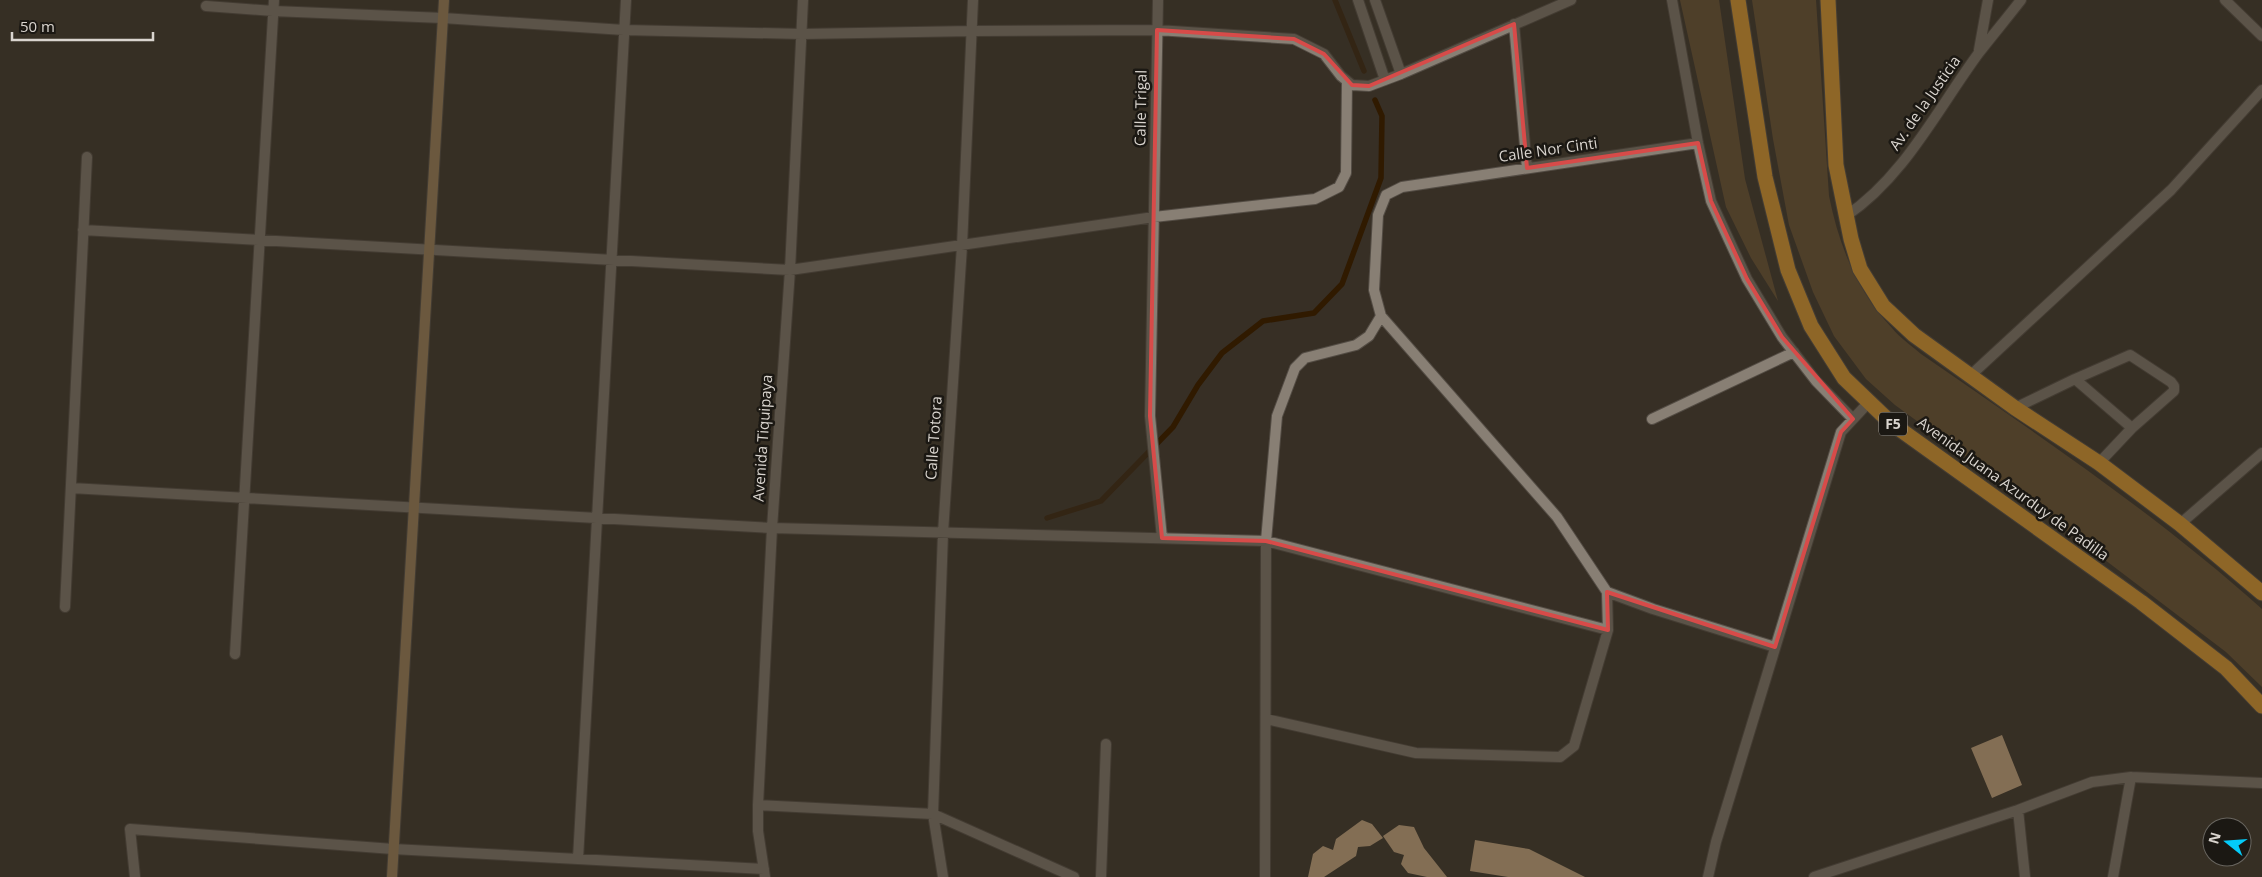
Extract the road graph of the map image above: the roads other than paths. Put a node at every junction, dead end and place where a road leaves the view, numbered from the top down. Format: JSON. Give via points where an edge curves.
{"nodes":[{"id":1,"x":274,"y":0,"type":"edge"},
{"id":2,"x":444,"y":0,"type":"edge"},
{"id":3,"x":626,"y":0,"type":"edge"},
{"id":4,"x":803,"y":0,"type":"edge"},
{"id":5,"x":973,"y":0,"type":"edge"},
{"id":6,"x":1158,"y":0,"type":"edge"},
{"id":7,"x":1358,"y":0,"type":"edge"},
{"id":8,"x":1375,"y":0,"type":"edge"},
{"id":9,"x":1571,"y":0,"type":"edge"},
{"id":10,"x":1672,"y":0,"type":"edge"},
{"id":11,"x":1738,"y":0,"type":"edge"},
{"id":12,"x":1828,"y":0,"type":"edge"},
{"id":13,"x":1988,"y":0,"type":"edge"},
{"id":14,"x":2021,"y":0,"type":"edge"},
{"id":15,"x":2225,"y":0,"type":"edge"},
{"id":16,"x":206,"y":6,"type":"dead end"},
{"id":17,"x":273,"y":11,"type":"junction"},
{"id":18,"x":443,"y":18,"type":"junction"},
{"id":19,"x":1514,"y":24,"type":"junction"},
{"id":20,"x":624,"y":30,"type":"junction"},
{"id":21,"x":1157,"y":30,"type":"junction"},
{"id":22,"x":972,"y":31,"type":"junction"},
{"id":23,"x":802,"y":34,"type":"junction"},
{"id":24,"x":2262,"y":36,"type":"edge"},
{"id":25,"x":1978,"y":54,"type":"junction"},
{"id":26,"x":1401,"y":74,"type":"junction"},
{"id":27,"x":1386,"y":80,"type":"junction"},
{"id":28,"x":1347,"y":81,"type":"junction"},
{"id":29,"x":2262,"y":90,"type":"edge"},
{"id":30,"x":1698,"y":143,"type":"junction"},
{"id":31,"x":87,"y":157,"type":"dead end"},
{"id":32,"x":1528,"y":168,"type":"junction"},
{"id":33,"x":1846,"y":216,"type":"junction"},
{"id":34,"x":1154,"y":217,"type":"junction"},
{"id":35,"x":83,"y":230,"type":"junction"},
{"id":36,"x":260,"y":240,"type":"junction"},
{"id":37,"x":962,"y":246,"type":"junction"},
{"id":38,"x":429,"y":250,"type":"junction"},
{"id":39,"x":612,"y":260,"type":"junction"},
{"id":40,"x":790,"y":270,"type":"junction"},
{"id":41,"x":1381,"y":316,"type":"junction"},
{"id":42,"x":1794,"y":352,"type":"junction"},
{"id":43,"x":1970,"y":375,"type":"junction"},
{"id":44,"x":2076,"y":379,"type":"junction"},
{"id":45,"x":1869,"y":402,"type":"junction"},
{"id":46,"x":2015,"y":408,"type":"junction"},
{"id":47,"x":1652,"y":419,"type":"dead end"},
{"id":48,"x":1853,"y":419,"type":"junction"},
{"id":49,"x":2132,"y":428,"type":"junction"},
{"id":50,"x":2262,"y":453,"type":"edge"},
{"id":51,"x":2099,"y":463,"type":"junction"},
{"id":52,"x":71,"y":488,"type":"junction"},
{"id":53,"x":244,"y":498,"type":"junction"},
{"id":54,"x":414,"y":508,"type":"junction"},
{"id":55,"x":597,"y":518,"type":"junction"},
{"id":56,"x":2180,"y":524,"type":"junction"},
{"id":57,"x":772,"y":528,"type":"junction"},
{"id":58,"x":943,"y":532,"type":"junction"},
{"id":59,"x":1162,"y":538,"type":"junction"},
{"id":60,"x":1266,"y":541,"type":"junction"},
{"id":61,"x":1607,"y":592,"type":"junction"},
{"id":62,"x":2262,"y":593,"type":"edge"},
{"id":63,"x":66,"y":607,"type":"dead end"},
{"id":64,"x":1608,"y":630,"type":"junction"},
{"id":65,"x":1775,"y":647,"type":"junction"},
{"id":66,"x":235,"y":654,"type":"dead end"},
{"id":67,"x":2262,"y":706,"type":"edge"},
{"id":68,"x":1266,"y":719,"type":"junction"},
{"id":69,"x":1106,"y":744,"type":"dead end"},
{"id":70,"x":2131,"y":777,"type":"junction"},
{"id":71,"x":2262,"y":783,"type":"edge"},
{"id":72,"x":758,"y":805,"type":"junction"},
{"id":73,"x":2018,"y":810,"type":"junction"},
{"id":74,"x":932,"y":814,"type":"junction"},
{"id":75,"x":393,"y":848,"type":"junction"},
{"id":76,"x":578,"y":858,"type":"junction"},
{"id":77,"x":765,"y":873,"type":"edge"},
{"id":78,"x":135,"y":877,"type":"edge"},
{"id":79,"x":392,"y":877,"type":"edge"},
{"id":80,"x":944,"y":877,"type":"edge"},
{"id":81,"x":1074,"y":877,"type":"edge"},
{"id":82,"x":1101,"y":877,"type":"edge"},
{"id":83,"x":1265,"y":877,"type":"edge"},
{"id":84,"x":1708,"y":877,"type":"edge"},
{"id":85,"x":1814,"y":877,"type":"edge"},
{"id":86,"x":2025,"y":877,"type":"edge"},
{"id":87,"x":2113,"y":877,"type":"edge"}],
"edges":[{"from":1,"to":17,"type":"street"},
{"from":2,"to":18,"type":"street"},
{"from":3,"to":20,"type":"street"},
{"from":4,"to":23,"type":"street","name":"Avenida Tiquipaya"},
{"from":5,"to":22,"type":"street","name":"Calle Totora"},
{"from":6,"to":21,"type":"street","name":"Calle Trigal"},
{"from":7,"to":27,"type":"street"},
{"from":8,"to":26,"type":"street"},
{"from":9,"to":19,"type":"street"},
{"from":10,"to":30,"type":"street"},
{"from":11,"to":45,"type":"highway","name":"Avenida Juana Azurduy de Padilla","number":"F5","via":[[1764,177],[1788,270],[1811,326],[1844,378]]},
{"from":12,"to":33,"type":"highway","via":[[1836,165]]},
{"from":13,"to":25,"type":"street"},
{"from":14,"to":25,"type":"street","name":"Av. de la Justicia"},
{"from":15,"to":24,"type":"street"},
{"from":16,"to":17,"type":"street"},
{"from":17,"to":18,"type":"street"},
{"from":17,"to":36,"type":"street"},
{"from":18,"to":20,"type":"street"},
{"from":18,"to":38,"type":"street"},
{"from":19,"to":26,"type":"street"},
{"from":19,"to":32,"type":"street"},
{"from":20,"to":23,"type":"street"},
{"from":20,"to":39,"type":"street"},
{"from":21,"to":22,"type":"street"},
{"from":21,"to":28,"type":"street","via":[[1294,39],[1324,54]]},
{"from":21,"to":34,"type":"street","name":"Calle Trigal"},
{"from":22,"to":23,"type":"street"},
{"from":22,"to":37,"type":"street","name":"Calle Totora"},
{"from":23,"to":40,"type":"street","name":"Avenida Tiquipaya"},
{"from":25,"to":33,"type":"street","name":"Av. de la Justicia","via":[[1890,178],[1868,201]]},
{"from":26,"to":27,"type":"street"},
{"from":27,"to":28,"type":"street","via":[[1370,86],[1352,85]]},
{"from":28,"to":34,"type":"street","via":[[1346,173],[1338,187],[1316,199]]},
{"from":29,"to":43,"type":"street","via":[[2171,190]]},
{"from":30,"to":32,"type":"street","name":"Calle Nor Cinti"},
{"from":30,"to":42,"type":"street","via":[[1711,201],[1747,279]]},
{"from":31,"to":35,"type":"street"},
{"from":32,"to":41,"type":"street","name":"Calle Nor Cinti","via":[[1402,187],[1386,195],[1378,215],[1374,290]]},
{"from":33,"to":43,"type":"highway","via":[[1860,268],[1884,306],[1914,335]]},
{"from":34,"to":37,"type":"street"},
{"from":34,"to":59,"type":"street","name":"Calle Trigal","via":[[1150,416]]},
{"from":35,"to":36,"type":"street"},
{"from":35,"to":52,"type":"street"},
{"from":36,"to":38,"type":"street"},
{"from":36,"to":53,"type":"street"},
{"from":37,"to":40,"type":"street"},
{"from":37,"to":58,"type":"street","name":"Calle Totora"},
{"from":38,"to":39,"type":"street"},
{"from":38,"to":54,"type":"street"},
{"from":39,"to":40,"type":"street"},
{"from":39,"to":55,"type":"street"},
{"from":40,"to":57,"type":"street","name":"Avenida Tiquipaya"},
{"from":41,"to":60,"type":"street","via":[[1369,336],[1356,345],[1305,358],[1295,368],[1277,416]]},
{"from":41,"to":61,"type":"street","via":[[1557,517]]},
{"from":42,"to":47,"type":"street"},
{"from":42,"to":48,"type":"street"},
{"from":43,"to":46,"type":"highway"},
{"from":44,"to":46,"type":"street"},
{"from":44,"to":49,"type":"street"},
{"from":44,"to":49,"type":"street","via":[[2130,355],[2171,382],[2174,391]]},
{"from":45,"to":48,"type":"street"},
{"from":45,"to":67,"type":"highway","name":"Avenida Juana Azurduy de Padilla","number":"F5","via":[[1891,423],[2141,602],[2226,668]]},
{"from":46,"to":51,"type":"highway"},
{"from":48,"to":65,"type":"street","via":[[1842,432]]},
{"from":49,"to":51,"type":"street"},
{"from":50,"to":56,"type":"street"},
{"from":51,"to":56,"type":"highway"},
{"from":52,"to":53,"type":"street"},
{"from":52,"to":63,"type":"street"},
{"from":53,"to":54,"type":"street"},
{"from":53,"to":66,"type":"street"},
{"from":54,"to":55,"type":"street"},
{"from":54,"to":75,"type":"street"},
{"from":55,"to":57,"type":"street"},
{"from":55,"to":76,"type":"street"},
{"from":56,"to":62,"type":"highway"},
{"from":57,"to":58,"type":"street"},
{"from":57,"to":72,"type":"street","name":"Avenida Tiquipaya"},
{"from":58,"to":59,"type":"street"},
{"from":58,"to":74,"type":"street","name":"Calle Totora"},
{"from":59,"to":60,"type":"street"},
{"from":60,"to":64,"type":"street"},
{"from":60,"to":68,"type":"street"},
{"from":61,"to":64,"type":"street"},
{"from":61,"to":65,"type":"street"},
{"from":64,"to":68,"type":"street","via":[[1574,746],[1560,757],[1416,753]]},
{"from":65,"to":84,"type":"street"},
{"from":68,"to":83,"type":"street"},
{"from":69,"to":82,"type":"street"},
{"from":70,"to":71,"type":"street"},
{"from":70,"to":73,"type":"street","via":[[2092,782]]},
{"from":70,"to":87,"type":"street"},
{"from":72,"to":74,"type":"street"},
{"from":72,"to":77,"type":"street","name":"Avenida Tiquipaya","via":[[758,831]]},
{"from":73,"to":85,"type":"street"},
{"from":73,"to":86,"type":"street"},
{"from":74,"to":80,"type":"street","name":"Calle Totora"},
{"from":74,"to":81,"type":"street"},
{"from":75,"to":76,"type":"street"},
{"from":75,"to":78,"type":"street","via":[[130,829]]},
{"from":75,"to":79,"type":"street"},
{"from":76,"to":77,"type":"street"}]}
